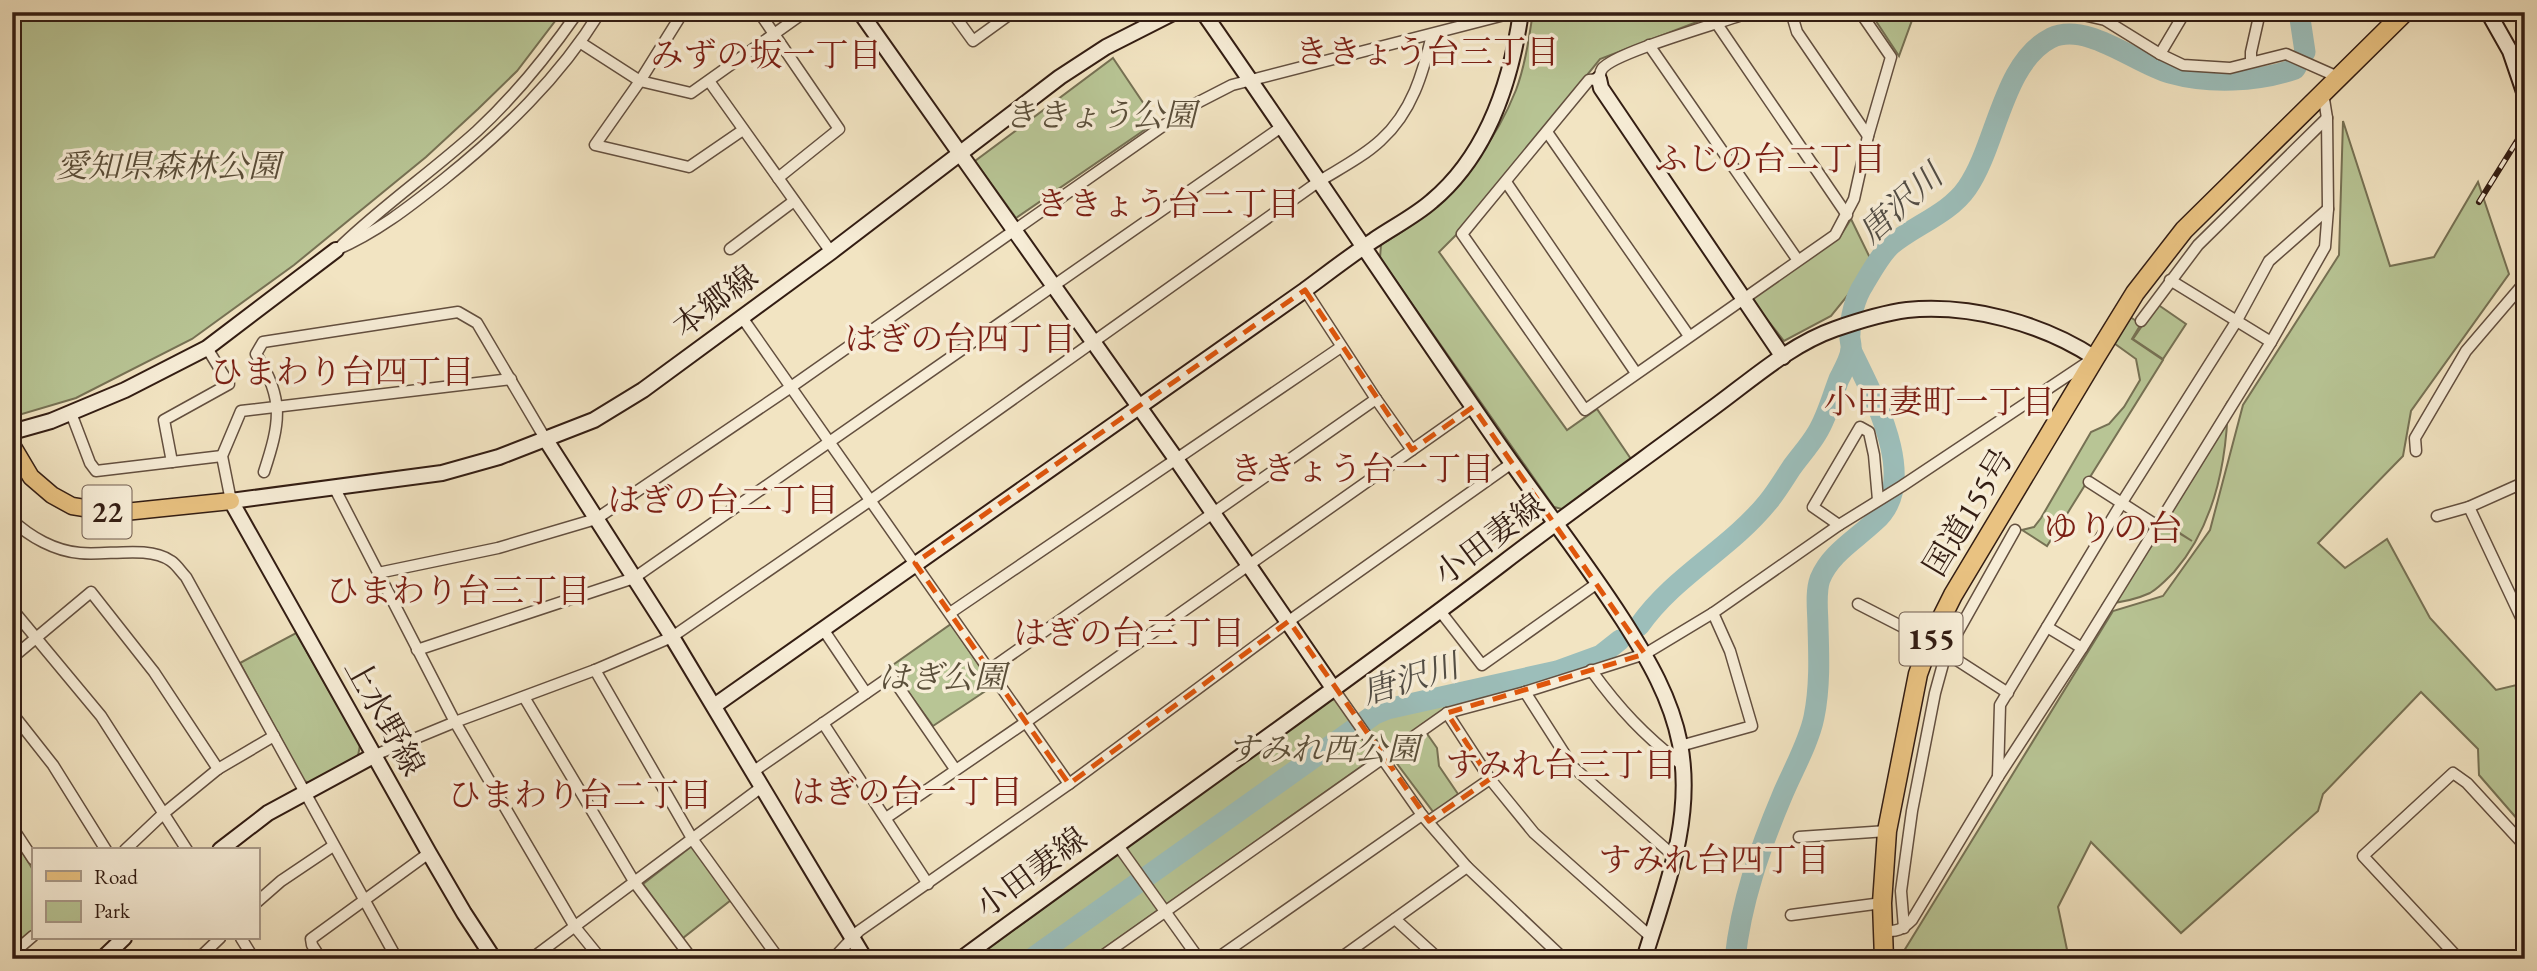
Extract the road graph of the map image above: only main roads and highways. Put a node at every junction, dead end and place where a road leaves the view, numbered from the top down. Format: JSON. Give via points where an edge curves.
{"nodes":[{"id":1,"x":2405,"y":12,"type":"edge"},
{"id":2,"x":12,"y":445,"type":"edge"},
{"id":3,"x":230,"y":501,"type":"road end"},
{"id":4,"x":1884,"y":959,"type":"edge"}],
"edges":[{"from":1,"to":4,"type":"highway","name":"国道155号","number":"155","via":[[2184,230],[2141,284],[1953,595],[1930,641],[1915,688],[1887,831]]},
{"from":2,"to":3,"type":"main road","number":"22","via":[[31,477],[72,506],[115,513]]}]}
